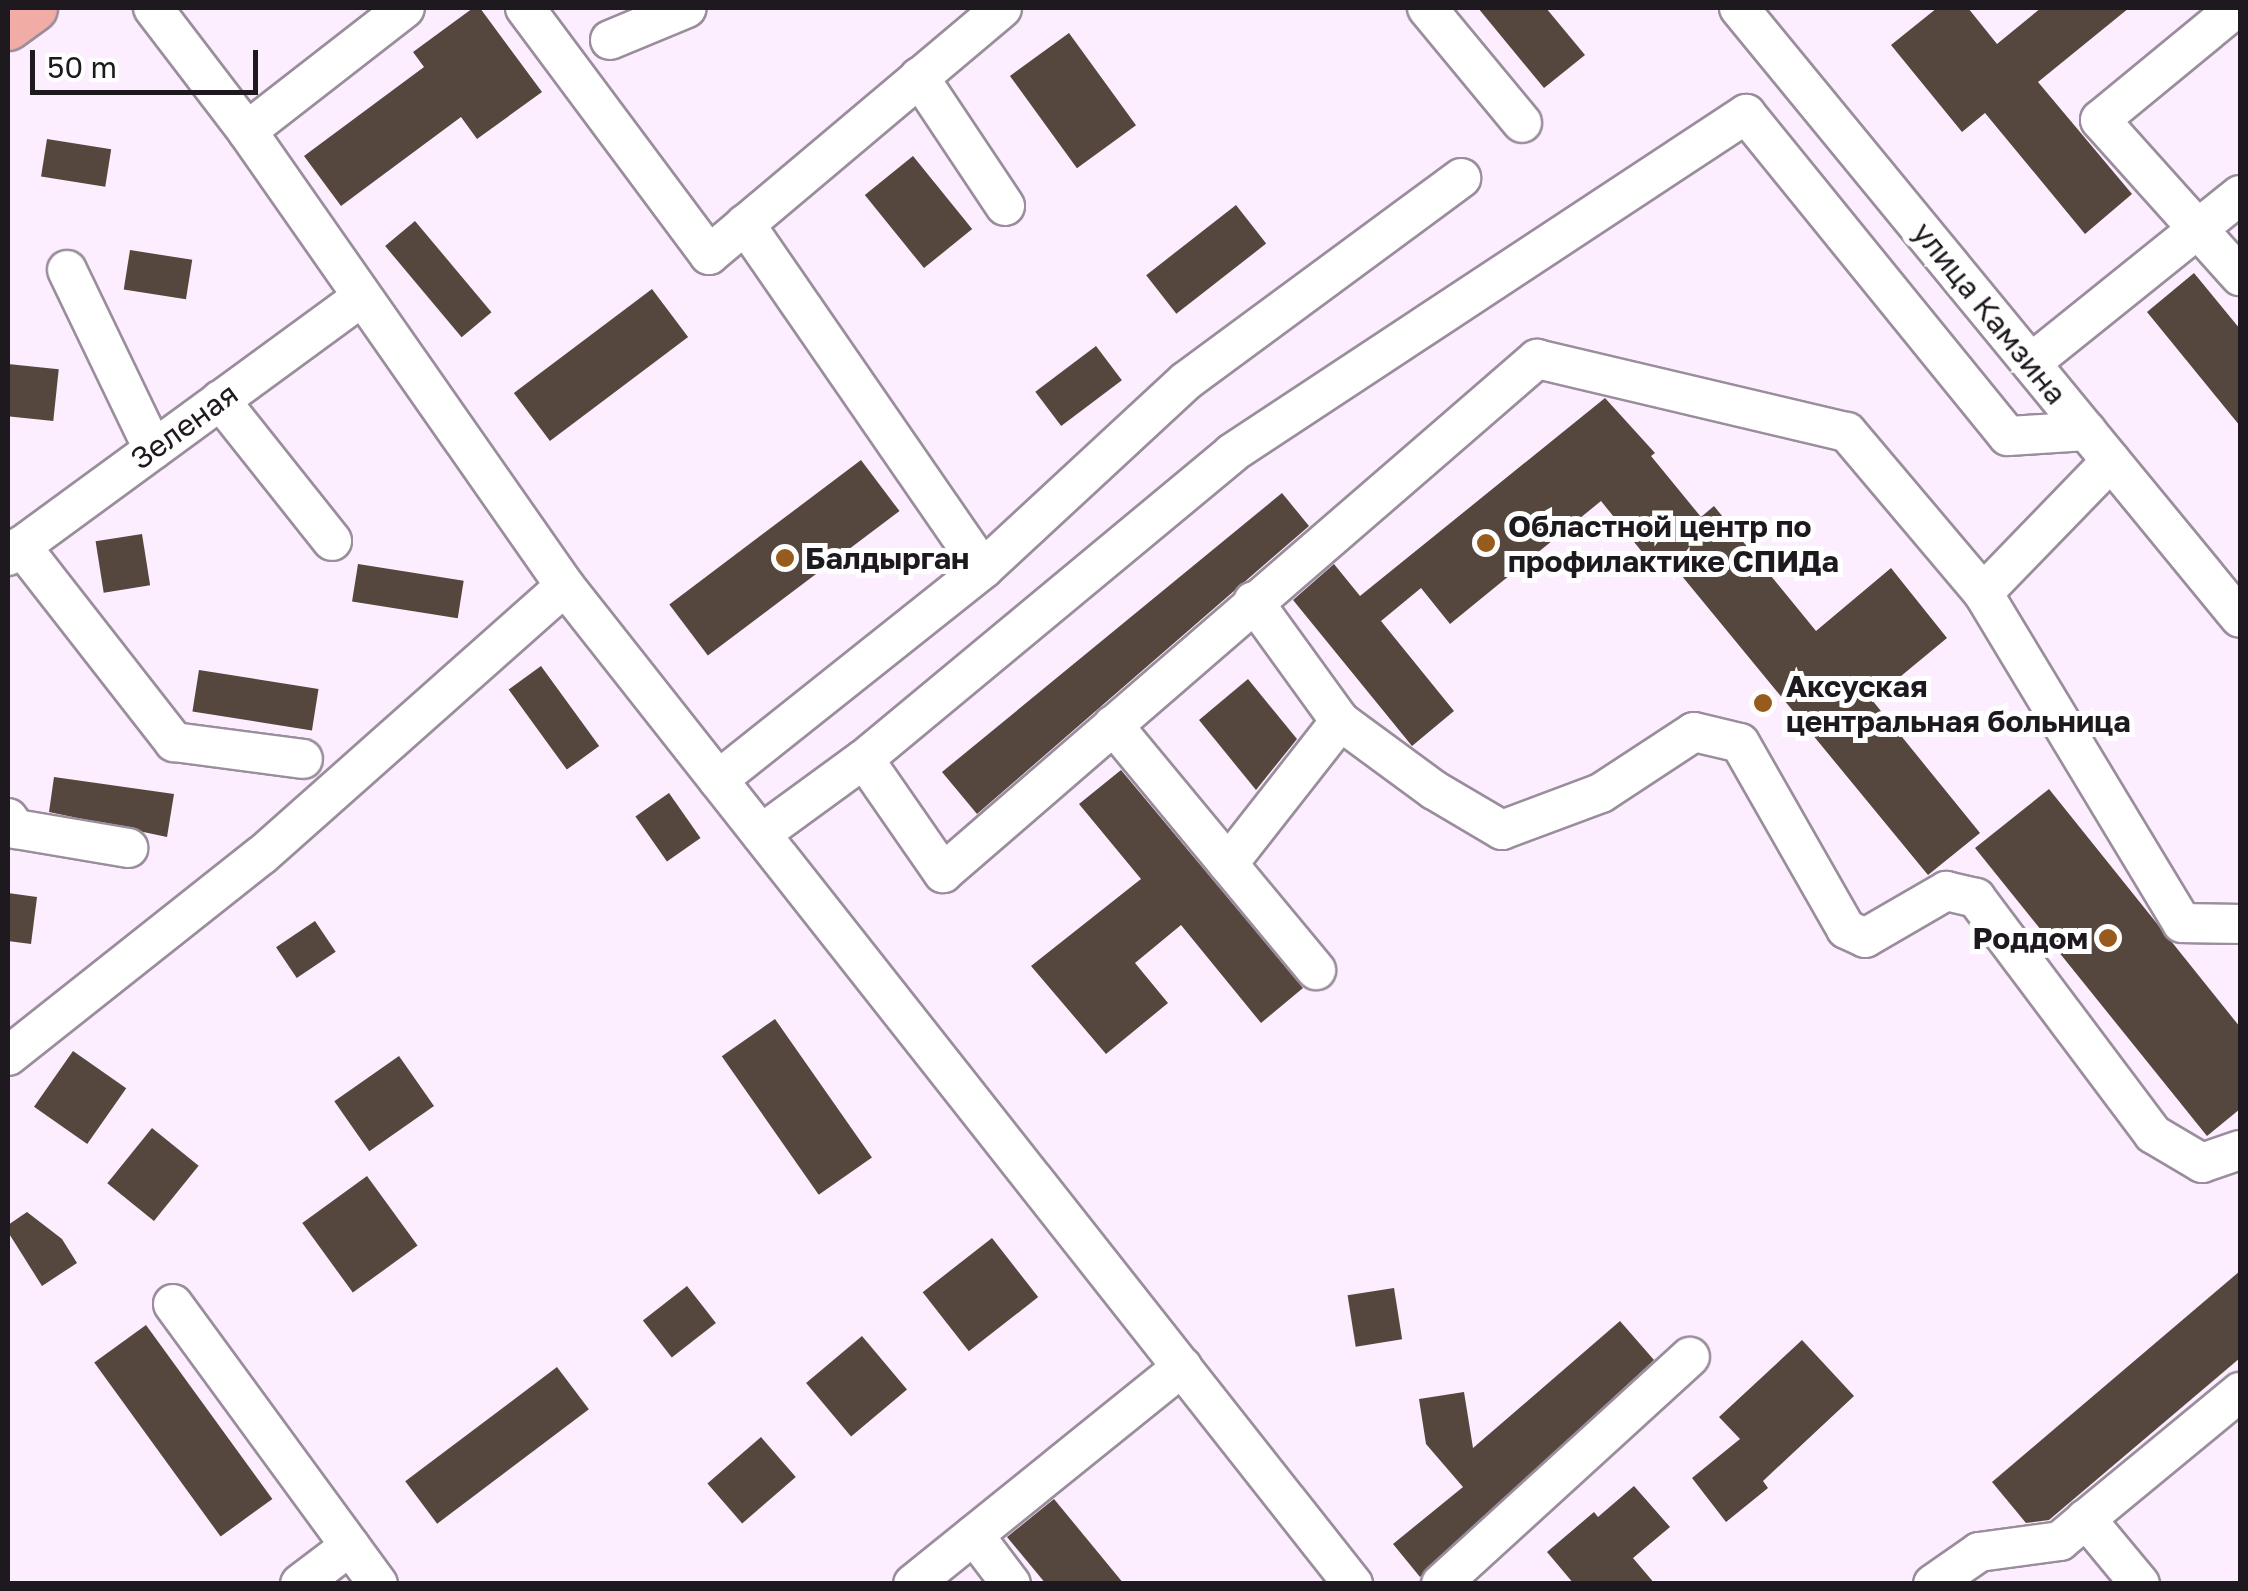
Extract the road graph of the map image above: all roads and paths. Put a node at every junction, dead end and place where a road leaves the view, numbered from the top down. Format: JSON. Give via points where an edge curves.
{"nodes":[{"id":1,"x":33,"y":8,"type":"edge"},
{"id":2,"x":153,"y":8,"type":"edge"},
{"id":3,"x":405,"y":8,"type":"edge"},
{"id":4,"x":526,"y":8,"type":"edge"},
{"id":5,"x":687,"y":8,"type":"edge"},
{"id":6,"x":1427,"y":8,"type":"edge"},
{"id":7,"x":1739,"y":8,"type":"edge"},
{"id":8,"x":2236,"y":8,"type":"edge"},
{"id":9,"x":993,"y":9,"type":"edge"},
{"id":10,"x":8,"y":26,"type":"edge"},
{"id":11,"x":610,"y":40,"type":"dead end"},
{"id":12,"x":919,"y":78,"type":"junction"},
{"id":13,"x":1522,"y":123,"type":"dead end"},
{"id":14,"x":246,"y":131,"type":"junction"},
{"id":15,"x":1461,"y":178,"type":"dead end"},
{"id":16,"x":2240,"y":196,"type":"edge"},
{"id":17,"x":1004,"y":206,"type":"dead end"},
{"id":18,"x":745,"y":224,"type":"junction"},
{"id":19,"x":2200,"y":230,"type":"junction"},
{"id":20,"x":67,"y":270,"type":"dead end"},
{"id":21,"x":2240,"y":276,"type":"edge"},
{"id":22,"x":360,"y":298,"type":"junction"},
{"id":23,"x":2031,"y":363,"type":"junction"},
{"id":24,"x":220,"y":400,"type":"junction"},
{"id":25,"x":2086,"y":431,"type":"junction"},
{"id":26,"x":153,"y":449,"type":"junction"},
{"id":27,"x":2111,"y":460,"type":"junction"},
{"id":28,"x":332,"y":541,"type":"dead end"},
{"id":29,"x":14,"y":551,"type":"edge"},
{"id":30,"x":983,"y":569,"type":"junction"},
{"id":31,"x":566,"y":586,"type":"junction"},
{"id":32,"x":1983,"y":594,"type":"junction"},
{"id":33,"x":1253,"y":601,"type":"junction"},
{"id":34,"x":2240,"y":618,"type":"edge"},
{"id":35,"x":1340,"y":722,"type":"junction"},
{"id":36,"x":1113,"y":725,"type":"junction"},
{"id":37,"x":303,"y":759,"type":"dead end"},
{"id":38,"x":864,"y":759,"type":"junction"},
{"id":39,"x":718,"y":780,"type":"junction"},
{"id":40,"x":8,"y":818,"type":"edge"},
{"id":41,"x":761,"y":834,"type":"junction"},
{"id":42,"x":128,"y":848,"type":"dead end"},
{"id":43,"x":1228,"y":864,"type":"junction"},
{"id":44,"x":2240,"y":924,"type":"edge"},
{"id":45,"x":1316,"y":970,"type":"dead end"},
{"id":46,"x":8,"y":1056,"type":"edge"},
{"id":47,"x":2240,"y":1150,"type":"edge"},
{"id":48,"x":173,"y":1304,"type":"dead end"},
{"id":49,"x":1690,"y":1357,"type":"dead end"},
{"id":50,"x":1182,"y":1368,"type":"junction"},
{"id":51,"x":2240,"y":1392,"type":"edge"},
{"id":52,"x":2086,"y":1519,"type":"junction"},
{"id":53,"x":974,"y":1535,"type":"junction"},
{"id":54,"x":350,"y":1546,"type":"junction"},
{"id":55,"x":300,"y":1584,"type":"edge"},
{"id":56,"x":378,"y":1584,"type":"edge"},
{"id":57,"x":913,"y":1584,"type":"edge"},
{"id":58,"x":1011,"y":1584,"type":"edge"},
{"id":59,"x":1353,"y":1584,"type":"edge"},
{"id":60,"x":1441,"y":1584,"type":"edge"},
{"id":61,"x":1933,"y":1584,"type":"edge"},
{"id":62,"x":2140,"y":1584,"type":"edge"}],
"edges":[{"from":1,"to":10,"type":"main road"},
{"from":2,"to":14,"type":"street"},
{"from":3,"to":14,"type":"street"},
{"from":4,"to":18,"type":"street","via":[[709,255]]},
{"from":5,"to":11,"type":"street"},
{"from":6,"to":13,"type":"street"},
{"from":7,"to":23,"type":"street","name":"улица Камзина"},
{"from":8,"to":19,"type":"street","via":[[2100,120]]},
{"from":9,"to":12,"type":"street"},
{"from":12,"to":17,"type":"street"},
{"from":12,"to":18,"type":"street"},
{"from":14,"to":22,"type":"street"},
{"from":15,"to":30,"type":"street","via":[[1186,381]]},
{"from":16,"to":19,"type":"street"},
{"from":18,"to":30,"type":"street"},
{"from":19,"to":21,"type":"street"},
{"from":19,"to":23,"type":"street"},
{"from":20,"to":26,"type":"street"},
{"from":22,"to":24,"type":"street","name":"Зеленая"},
{"from":22,"to":31,"type":"street"},
{"from":23,"to":25,"type":"street","name":"улица Камзина"},
{"from":24,"to":26,"type":"street","name":"Зеленая"},
{"from":24,"to":28,"type":"street"},
{"from":25,"to":27,"type":"street","name":"улица Камзина"},
{"from":25,"to":38,"type":"street","via":[[2008,436],[1746,114],[1232,453]]},
{"from":26,"to":29,"type":"street","name":"Зеленая"},
{"from":27,"to":32,"type":"street"},
{"from":27,"to":34,"type":"street","name":"улица Камзина"},
{"from":29,"to":37,"type":"street","via":[[174,742]]},
{"from":30,"to":39,"type":"street"},
{"from":31,"to":39,"type":"street"},
{"from":31,"to":46,"type":"street","via":[[262,855]]},
{"from":32,"to":33,"type":"street","via":[[1847,432],[1538,359]]},
{"from":32,"to":44,"type":"street","via":[[2182,923]]},
{"from":33,"to":35,"type":"street"},
{"from":33,"to":36,"type":"street"},
{"from":35,"to":43,"type":"street"},
{"from":35,"to":47,"type":"street","via":[[1502,830],[1601,793],[1694,732],[1740,743],[1846,929],[1866,938],[1946,891],[1976,898],[2153,1134],[2202,1164]]},
{"from":36,"to":38,"type":"street","via":[[943,873]]},
{"from":36,"to":43,"type":"street"},
{"from":38,"to":41,"type":"street"},
{"from":39,"to":41,"type":"street"},
{"from":40,"to":42,"type":"street","via":[[16,829]]},
{"from":41,"to":50,"type":"street"},
{"from":43,"to":45,"type":"street"},
{"from":48,"to":54,"type":"street"},
{"from":49,"to":60,"type":"street"},
{"from":50,"to":53,"type":"street"},
{"from":50,"to":59,"type":"street"},
{"from":51,"to":52,"type":"street"},
{"from":52,"to":61,"type":"street","via":[[2060,1541],[1979,1552]]},
{"from":52,"to":62,"type":"street"},
{"from":53,"to":57,"type":"street"},
{"from":53,"to":58,"type":"street"},
{"from":54,"to":55,"type":"street"},
{"from":54,"to":56,"type":"street"}]}
